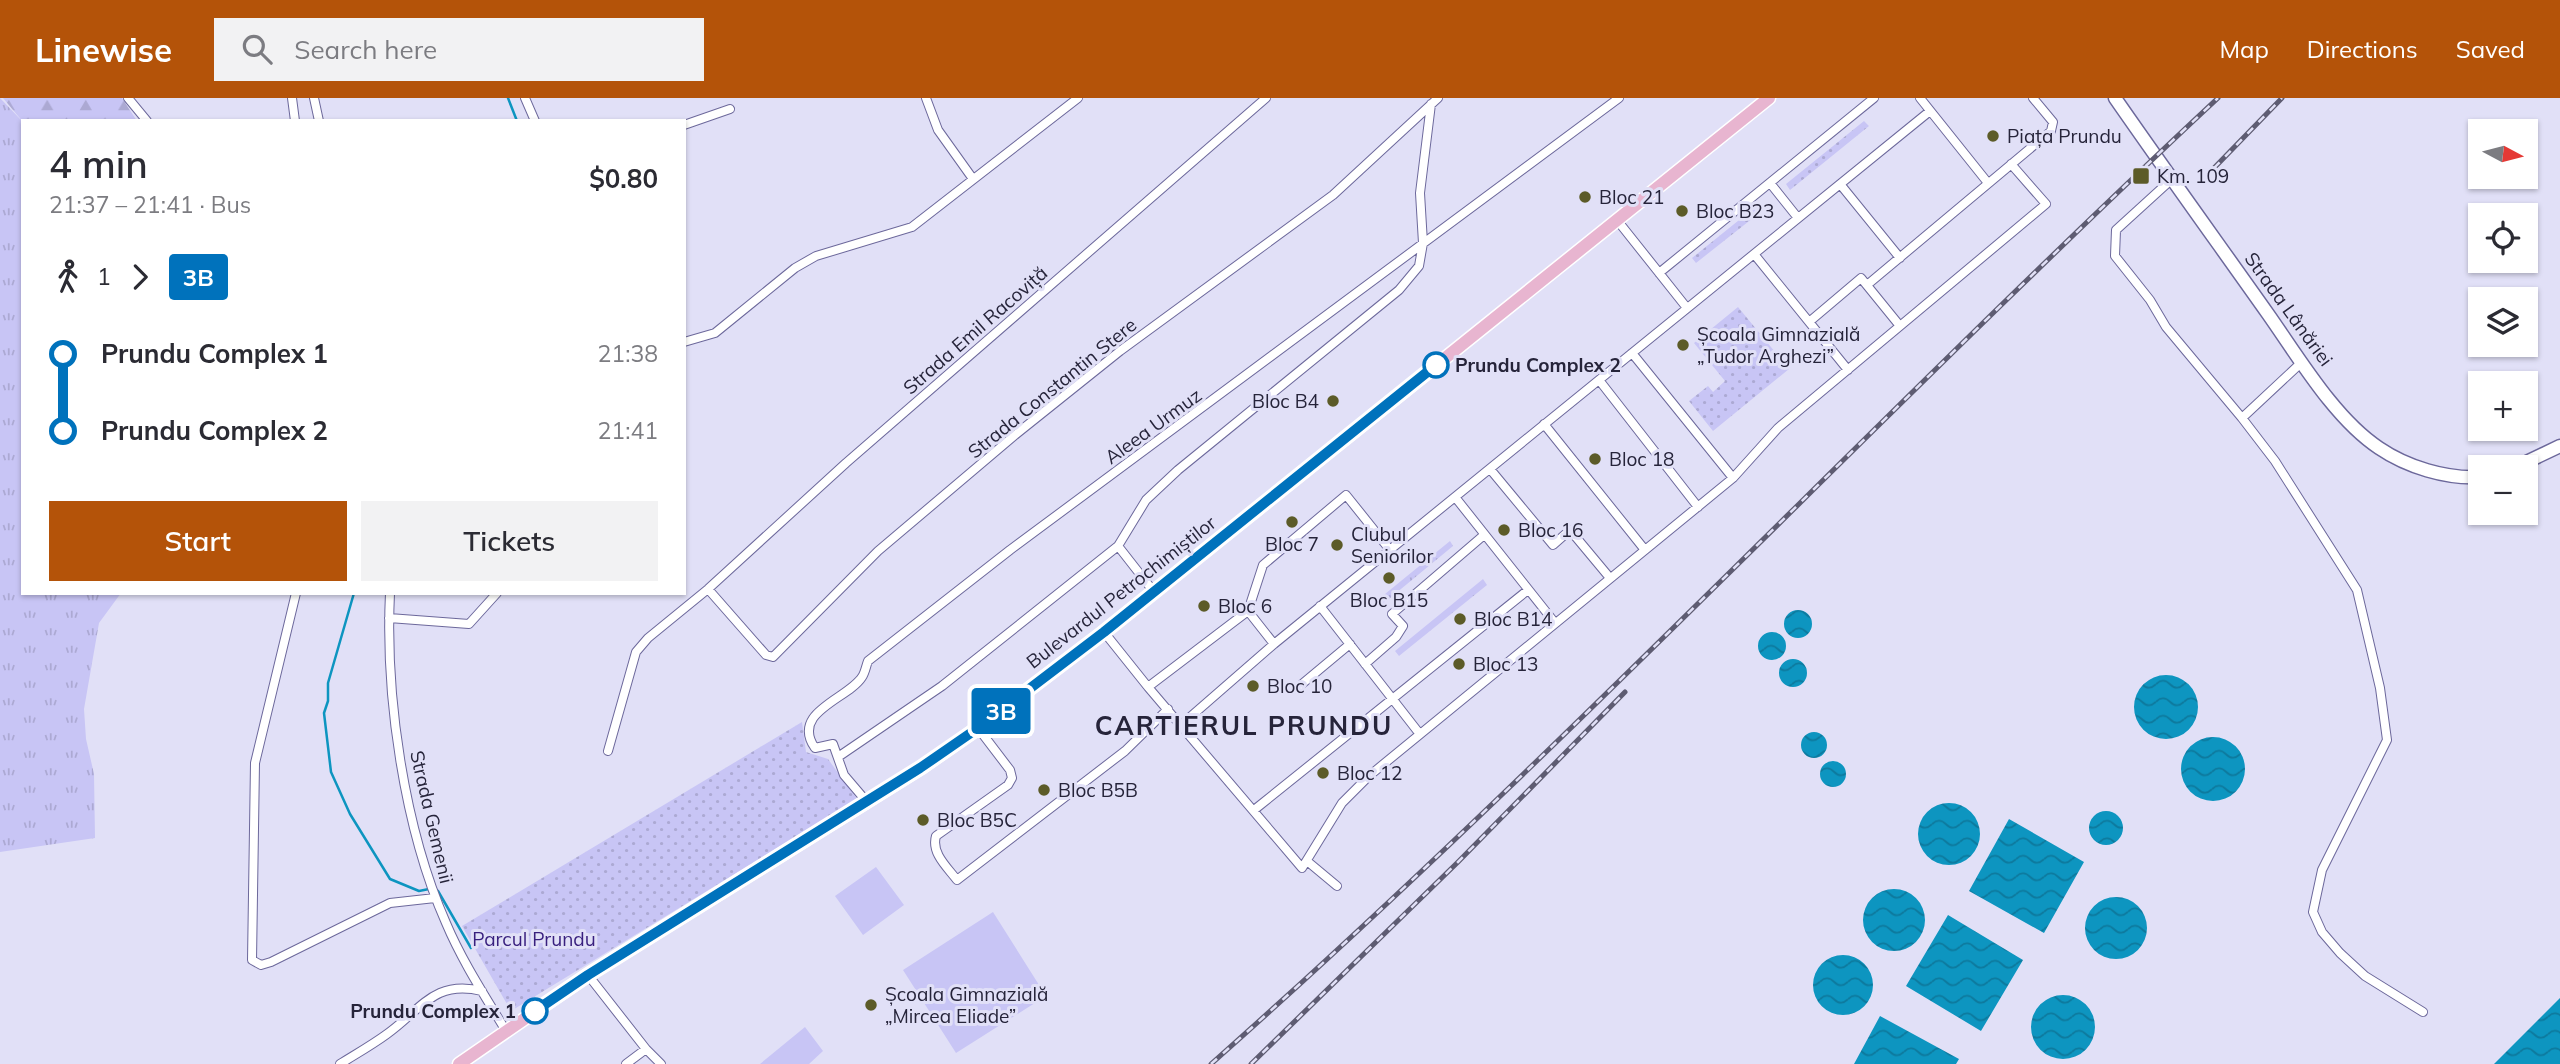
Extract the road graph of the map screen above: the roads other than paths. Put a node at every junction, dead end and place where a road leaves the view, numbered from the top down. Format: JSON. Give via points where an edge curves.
{"nodes":[{"id":1,"x":128,"y":98,"type":"edge"},
{"id":2,"x":292,"y":98,"type":"edge"},
{"id":3,"x":314,"y":98,"type":"edge"},
{"id":4,"x":525,"y":98,"type":"edge"},
{"id":5,"x":926,"y":98,"type":"edge"},
{"id":6,"x":1078,"y":98,"type":"edge"},
{"id":7,"x":1266,"y":98,"type":"edge"},
{"id":8,"x":1619,"y":98,"type":"edge"},
{"id":9,"x":1769,"y":98,"type":"edge"},
{"id":10,"x":1874,"y":98,"type":"edge"},
{"id":11,"x":1920,"y":98,"type":"edge"},
{"id":12,"x":2034,"y":98,"type":"edge"},
{"id":13,"x":2115,"y":98,"type":"edge"},
{"id":14,"x":1434,"y":101,"type":"edge"},
{"id":15,"x":730,"y":109,"type":"dead end"},
{"id":16,"x":1930,"y":111,"type":"junction"},
{"id":17,"x":145,"y":119,"type":"edge"},
{"id":18,"x":295,"y":119,"type":"edge"},
{"id":19,"x":319,"y":119,"type":"edge"},
{"id":20,"x":534,"y":119,"type":"edge"},
{"id":21,"x":686,"y":124,"type":"edge"},
{"id":22,"x":2011,"y":164,"type":"junction"},
{"id":23,"x":973,"y":179,"type":"junction"},
{"id":24,"x":2172,"y":179,"type":"junction"},
{"id":25,"x":1770,"y":183,"type":"junction"},
{"id":26,"x":1988,"y":183,"type":"junction"},
{"id":27,"x":1840,"y":184,"type":"junction"},
{"id":28,"x":1798,"y":218,"type":"junction"},
{"id":29,"x":1618,"y":220,"type":"junction"},
{"id":30,"x":1423,"y":243,"type":"junction"},
{"id":31,"x":1754,"y":254,"type":"junction"},
{"id":32,"x":1900,"y":258,"type":"junction"},
{"id":33,"x":1660,"y":273,"type":"junction"},
{"id":34,"x":1867,"y":285,"type":"junction"},
{"id":35,"x":1687,"y":309,"type":"junction"},
{"id":36,"x":1809,"y":322,"type":"junction"},
{"id":37,"x":1900,"y":326,"type":"junction"},
{"id":38,"x":686,"y":341,"type":"edge"},
{"id":39,"x":1632,"y":353,"type":"junction"},
{"id":40,"x":2302,"y":362,"type":"junction"},
{"id":41,"x":1848,"y":370,"type":"junction"},
{"id":42,"x":1599,"y":380,"type":"junction"},
{"id":43,"x":2242,"y":418,"type":"junction"},
{"id":44,"x":1544,"y":424,"type":"junction"},
{"id":45,"x":2560,"y":446,"type":"edge"},
{"id":46,"x":2538,"y":456,"type":"edge"},
{"id":47,"x":1489,"y":469,"type":"junction"},
{"id":48,"x":2468,"y":476,"type":"edge"},
{"id":49,"x":1733,"y":478,"type":"junction"},
{"id":50,"x":1455,"y":497,"type":"junction"},
{"id":51,"x":1698,"y":507,"type":"junction"},
{"id":52,"x":1484,"y":535,"type":"junction"},
{"id":53,"x":1118,"y":546,"type":"junction"},
{"id":54,"x":1390,"y":550,"type":"junction"},
{"id":55,"x":1645,"y":550,"type":"junction"},
{"id":56,"x":1610,"y":578,"type":"junction"},
{"id":57,"x":708,"y":589,"type":"junction"},
{"id":58,"x":1528,"y":590,"type":"junction"},
{"id":59,"x":1154,"y":592,"type":"junction"},
{"id":60,"x":296,"y":595,"type":"edge"},
{"id":61,"x":390,"y":595,"type":"edge"},
{"id":62,"x":495,"y":595,"type":"edge"},
{"id":63,"x":1320,"y":606,"type":"junction"},
{"id":64,"x":1248,"y":611,"type":"junction"},
{"id":65,"x":389,"y":618,"type":"junction"},
{"id":66,"x":1555,"y":623,"type":"junction"},
{"id":67,"x":1104,"y":632,"type":"junction"},
{"id":68,"x":1274,"y":644,"type":"junction"},
{"id":69,"x":1350,"y":644,"type":"junction"},
{"id":70,"x":1365,"y":664,"type":"junction"},
{"id":71,"x":1148,"y":688,"type":"junction"},
{"id":72,"x":1296,"y":689,"type":"dead end"},
{"id":73,"x":1393,"y":699,"type":"junction"},
{"id":74,"x":1168,"y":709,"type":"junction"},
{"id":75,"x":1181,"y":725,"type":"junction"},
{"id":76,"x":978,"y":728,"type":"junction"},
{"id":77,"x":1419,"y":733,"type":"junction"},
{"id":78,"x":608,"y":751,"type":"dead end"},
{"id":79,"x":838,"y":757,"type":"junction"},
{"id":80,"x":867,"y":802,"type":"junction"},
{"id":81,"x":1254,"y":810,"type":"junction"},
{"id":82,"x":1307,"y":861,"type":"junction"},
{"id":83,"x":1337,"y":886,"type":"dead end"},
{"id":84,"x":435,"y":898,"type":"junction"},
{"id":85,"x":588,"y":975,"type":"junction"},
{"id":86,"x":482,"y":990,"type":"junction"},
{"id":87,"x":2423,"y":1012,"type":"dead end"},
{"id":88,"x":506,"y":1031,"type":"junction"},
{"id":89,"x":646,"y":1049,"type":"junction"},
{"id":90,"x":340,"y":1064,"type":"edge"},
{"id":91,"x":459,"y":1064,"type":"edge"},
{"id":92,"x":626,"y":1064,"type":"edge"},
{"id":93,"x":660,"y":1064,"type":"edge"}],
"edges":[{"from":1,"to":17,"type":"street"},
{"from":2,"to":18,"type":"street"},
{"from":3,"to":19,"type":"street"},
{"from":4,"to":20,"type":"street"},
{"from":5,"to":23,"type":"street","via":[[938,130]]},
{"from":6,"to":23,"type":"street"},
{"from":7,"to":57,"type":"street","name":"Strada Emil Racoviță"},
{"from":8,"to":30,"type":"street","name":"Aleea Urmuz"},
{"from":9,"to":29,"type":"main road","name":"Bulevardul Petrochimiștilor"},
{"from":10,"to":25,"type":"street"},
{"from":11,"to":16,"type":"street"},
{"from":12,"to":22,"type":"street","via":[[2054,126]]},
{"from":13,"to":24,"type":"street","name":"Strada Lânăriei"},
{"from":14,"to":30,"type":"street","via":[[1420,193]]},
{"from":14,"to":57,"type":"street","name":"Strada Constantin Stere","via":[[1333,195],[1120,351],[973,471],[878,551],[773,657],[766,655]]},
{"from":15,"to":21,"type":"street"},
{"from":16,"to":26,"type":"street"},
{"from":16,"to":27,"type":"street"},
{"from":22,"to":26,"type":"street"},
{"from":22,"to":37,"type":"street","via":[[2046,204]]},
{"from":23,"to":38,"type":"street","via":[[912,227],[817,256],[795,268],[715,333]]},
{"from":24,"to":40,"type":"street","name":"Strada Lânăriei"},
{"from":24,"to":43,"type":"street","via":[[2116,230],[2115,256],[2166,327]]},
{"from":25,"to":28,"type":"street"},
{"from":25,"to":33,"type":"street"},
{"from":26,"to":32,"type":"street"},
{"from":27,"to":28,"type":"street"},
{"from":27,"to":32,"type":"street"},
{"from":28,"to":31,"type":"street"},
{"from":29,"to":33,"type":"street"},
{"from":29,"to":59,"type":"main road","name":"Bulevardul Petrochimiștilor"},
{"from":30,"to":53,"type":"street","via":[[1419,266],[1399,290],[1178,470],[1146,500]]},
{"from":30,"to":79,"type":"street","name":"Aleea Urmuz","via":[[868,661],[862,678],[816,712],[810,729],[815,748],[833,744]]},
{"from":31,"to":35,"type":"street"},
{"from":31,"to":36,"type":"street"},
{"from":32,"to":34,"type":"street"},
{"from":33,"to":35,"type":"street"},
{"from":34,"to":36,"type":"street","via":[[1861,278]]},
{"from":34,"to":37,"type":"street"},
{"from":35,"to":39,"type":"street"},
{"from":36,"to":41,"type":"street"},
{"from":37,"to":41,"type":"street"},
{"from":39,"to":42,"type":"street"},
{"from":39,"to":49,"type":"street"},
{"from":40,"to":43,"type":"street"},
{"from":40,"to":48,"type":"street","name":"Strada Lânăriei","via":[[2350,424],[2379,449],[2410,464]]},
{"from":41,"to":49,"type":"street","via":[[1778,428]]},
{"from":42,"to":44,"type":"street"},
{"from":42,"to":51,"type":"street"},
{"from":43,"to":87,"type":"street","via":[[2275,461],[2357,590],[2385,723],[2387,740],[2322,870],[2313,912],[2322,932],[2365,976]]},
{"from":44,"to":47,"type":"street"},
{"from":44,"to":55,"type":"street"},
{"from":45,"to":46,"type":"street"},
{"from":47,"to":50,"type":"street"},
{"from":47,"to":56,"type":"street","via":[[1553,545],[1570,530]]},
{"from":49,"to":51,"type":"street"},
{"from":50,"to":52,"type":"street"},
{"from":50,"to":54,"type":"street"},
{"from":51,"to":55,"type":"street"},
{"from":52,"to":58,"type":"street"},
{"from":52,"to":70,"type":"street","via":[[1392,614],[1403,626]]},
{"from":53,"to":59,"type":"street"},
{"from":53,"to":79,"type":"street","via":[[942,686]]},
{"from":54,"to":63,"type":"street"},
{"from":54,"to":64,"type":"street","via":[[1346,495],[1263,565]]},
{"from":55,"to":56,"type":"street"},
{"from":56,"to":66,"type":"street"},
{"from":57,"to":78,"type":"street","name":"Strada Emil Racoviță","via":[[636,652]]},
{"from":58,"to":66,"type":"street"},
{"from":58,"to":73,"type":"street"},
{"from":59,"to":67,"type":"main road","name":"Bulevardul Petrochimiștilor"},
{"from":60,"to":84,"type":"street","via":[[254,763],[252,960],[261,965],[271,962],[390,903]]},
{"from":61,"to":65,"type":"street","name":"Strada Gemenii"},
{"from":62,"to":65,"type":"street","via":[[469,624]]},
{"from":63,"to":68,"type":"street"},
{"from":63,"to":69,"type":"street"},
{"from":64,"to":68,"type":"street"},
{"from":64,"to":71,"type":"street"},
{"from":65,"to":84,"type":"street","name":"Strada Gemenii","via":[[390,697],[415,828]]},
{"from":66,"to":77,"type":"street"},
{"from":67,"to":71,"type":"street"},
{"from":67,"to":76,"type":"main road","name":"Bulevardul Petrochimiștilor"},
{"from":68,"to":75,"type":"street"},
{"from":69,"to":70,"type":"street"},
{"from":69,"to":72,"type":"street"},
{"from":70,"to":73,"type":"street"},
{"from":71,"to":74,"type":"street"},
{"from":73,"to":77,"type":"street"},
{"from":73,"to":81,"type":"street"},
{"from":74,"to":75,"type":"street"},
{"from":74,"to":76,"type":"street","via":[[1125,751],[957,880],[933,845],[936,836],[1009,785],[1012,778]]},
{"from":75,"to":81,"type":"street"},
{"from":76,"to":80,"type":"main road","name":"Bulevardul Petrochimiștilor"},
{"from":77,"to":82,"type":"street","via":[[1342,803]]},
{"from":79,"to":80,"type":"street","via":[[844,775]]},
{"from":80,"to":85,"type":"main road","name":"Bulevardul Petrochimiștilor"},
{"from":81,"to":82,"type":"street","via":[[1302,868]]},
{"from":82,"to":83,"type":"street"},
{"from":84,"to":86,"type":"street","name":"Strada Gemenii"},
{"from":85,"to":88,"type":"main road","name":"Bulevardul Petrochimiștilor"},
{"from":85,"to":89,"type":"street"},
{"from":86,"to":88,"type":"street","name":"Strada Gemenii"},
{"from":86,"to":90,"type":"street","via":[[457,989],[431,996],[388,1033]]},
{"from":88,"to":91,"type":"main road","name":"Bulevardul Petrochimiștilor"},
{"from":89,"to":92,"type":"street"},
{"from":89,"to":93,"type":"street"}]}
